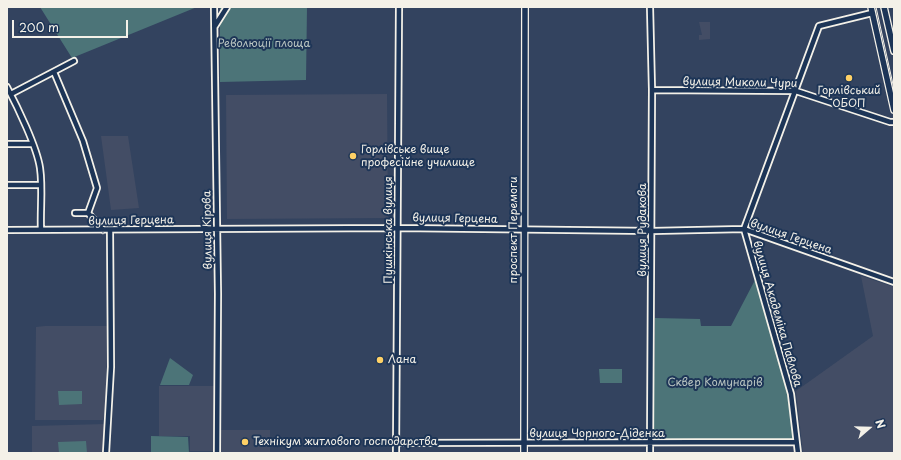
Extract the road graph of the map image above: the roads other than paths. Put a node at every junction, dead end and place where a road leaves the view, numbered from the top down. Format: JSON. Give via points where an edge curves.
{"nodes":[{"id":1,"x":214,"y":7,"type":"edge"},
{"id":2,"x":227,"y":7,"type":"edge"},
{"id":3,"x":399,"y":7,"type":"edge"},
{"id":4,"x":525,"y":7,"type":"edge"},
{"id":5,"x":650,"y":7,"type":"edge"},
{"id":6,"x":884,"y":7,"type":"edge"},
{"id":7,"x":872,"y":10,"type":"edge"},
{"id":8,"x":214,"y":26,"type":"junction"},
{"id":9,"x":894,"y":51,"type":"edge"},
{"id":10,"x":74,"y":61,"type":"dead end"},
{"id":11,"x":54,"y":72,"type":"junction"},
{"id":12,"x":7,"y":87,"type":"edge"},
{"id":13,"x":652,"y":90,"type":"junction"},
{"id":14,"x":796,"y":91,"type":"junction"},
{"id":15,"x":11,"y":94,"type":"junction"},
{"id":16,"x":894,"y":110,"type":"edge"},
{"id":17,"x":894,"y":122,"type":"edge"},
{"id":18,"x":7,"y":144,"type":"edge"},
{"id":19,"x":32,"y":144,"type":"junction"},
{"id":20,"x":7,"y":185,"type":"edge"},
{"id":21,"x":40,"y":185,"type":"junction"},
{"id":22,"x":75,"y":213,"type":"dead end"},
{"id":23,"x":88,"y":213,"type":"junction"},
{"id":24,"x":399,"y":228,"type":"junction"},
{"id":25,"x":217,"y":229,"type":"junction"},
{"id":26,"x":524,"y":229,"type":"junction"},
{"id":27,"x":744,"y":229,"type":"junction"},
{"id":28,"x":7,"y":230,"type":"edge"},
{"id":29,"x":40,"y":230,"type":"junction"},
{"id":30,"x":103,"y":230,"type":"junction"},
{"id":31,"x":110,"y":230,"type":"junction"},
{"id":32,"x":652,"y":231,"type":"junction"},
{"id":33,"x":894,"y":282,"type":"edge"},
{"id":34,"x":524,"y":442,"type":"junction"},
{"id":35,"x":796,"y":442,"type":"junction"},
{"id":36,"x":396,"y":443,"type":"junction"},
{"id":37,"x":650,"y":443,"type":"junction"},
{"id":38,"x":106,"y":453,"type":"edge"},
{"id":39,"x":217,"y":453,"type":"edge"},
{"id":40,"x":396,"y":453,"type":"edge"},
{"id":41,"x":524,"y":453,"type":"edge"},
{"id":42,"x":650,"y":453,"type":"edge"},
{"id":43,"x":798,"y":453,"type":"edge"}],
"edges":[{"from":1,"to":8,"type":"street","name":"вулиця Кірова"},
{"from":2,"to":8,"type":"street"},
{"from":3,"to":24,"type":"street","name":"Пушкінська вулиця"},
{"from":4,"to":26,"type":"main road","name":"проспект Перемоги"},
{"from":5,"to":13,"type":"street","name":"вулиця Рудакова"},
{"from":6,"to":9,"type":"main road"},
{"from":7,"to":14,"type":"street","name":"вулиця Академіка Павлова","via":[[819,26]]},
{"from":7,"to":16,"type":"main road"},
{"from":8,"to":25,"type":"street","name":"вулиця Кірова"},
{"from":10,"to":11,"type":"street"},
{"from":11,"to":15,"type":"street"},
{"from":11,"to":23,"type":"street","via":[[83,141],[97,188]]},
{"from":12,"to":15,"type":"street"},
{"from":13,"to":14,"type":"street","name":"вулиця Миколи Чури"},
{"from":13,"to":32,"type":"street","name":"вулиця Рудакова"},
{"from":14,"to":17,"type":"street","name":"вулиця Миколи Чури"},
{"from":14,"to":27,"type":"street","name":"вулиця Академіка Павлова"},
{"from":15,"to":19,"type":"street"},
{"from":18,"to":19,"type":"street"},
{"from":19,"to":21,"type":"street","via":[[40,168]]},
{"from":20,"to":21,"type":"street"},
{"from":21,"to":29,"type":"street"},
{"from":22,"to":23,"type":"street"},
{"from":23,"to":30,"type":"street"},
{"from":24,"to":25,"type":"street","name":"вулиця Герцена"},
{"from":24,"to":26,"type":"street","name":"вулиця Герцена"},
{"from":24,"to":36,"type":"street","name":"Пушкінська вулиця"},
{"from":25,"to":31,"type":"street","name":"вулиця Герцена"},
{"from":25,"to":39,"type":"street","name":"вулиця Кірова"},
{"from":26,"to":32,"type":"street","name":"вулиця Герцена"},
{"from":26,"to":34,"type":"main road","name":"проспект Перемоги"},
{"from":27,"to":32,"type":"street","name":"вулиця Герцена"},
{"from":27,"to":33,"type":"street","name":"вулиця Герцена"},
{"from":27,"to":35,"type":"street","name":"вулиця Академіка Павлова","via":[[791,394]]},
{"from":28,"to":29,"type":"street","name":"вулиця Герцена"},
{"from":29,"to":30,"type":"street","name":"вулиця Герцена"},
{"from":30,"to":31,"type":"street","name":"вулиця Герцена"},
{"from":31,"to":38,"type":"street","via":[[111,367]]},
{"from":32,"to":37,"type":"street","name":"вулиця Рудакова"},
{"from":34,"to":36,"type":"street","name":"вулиця Чорного-Діденка"},
{"from":34,"to":37,"type":"street","name":"вулиця Чорного-Діденка"},
{"from":34,"to":41,"type":"main road","name":"проспект Перемоги"},
{"from":35,"to":37,"type":"street","name":"вулиця Чорного-Діденка"},
{"from":35,"to":43,"type":"street","name":"вулиця Академіка Павлова"},
{"from":36,"to":40,"type":"street","name":"Пушкінська вулиця"},
{"from":37,"to":42,"type":"street","name":"вулиця Рудакова"}]}
